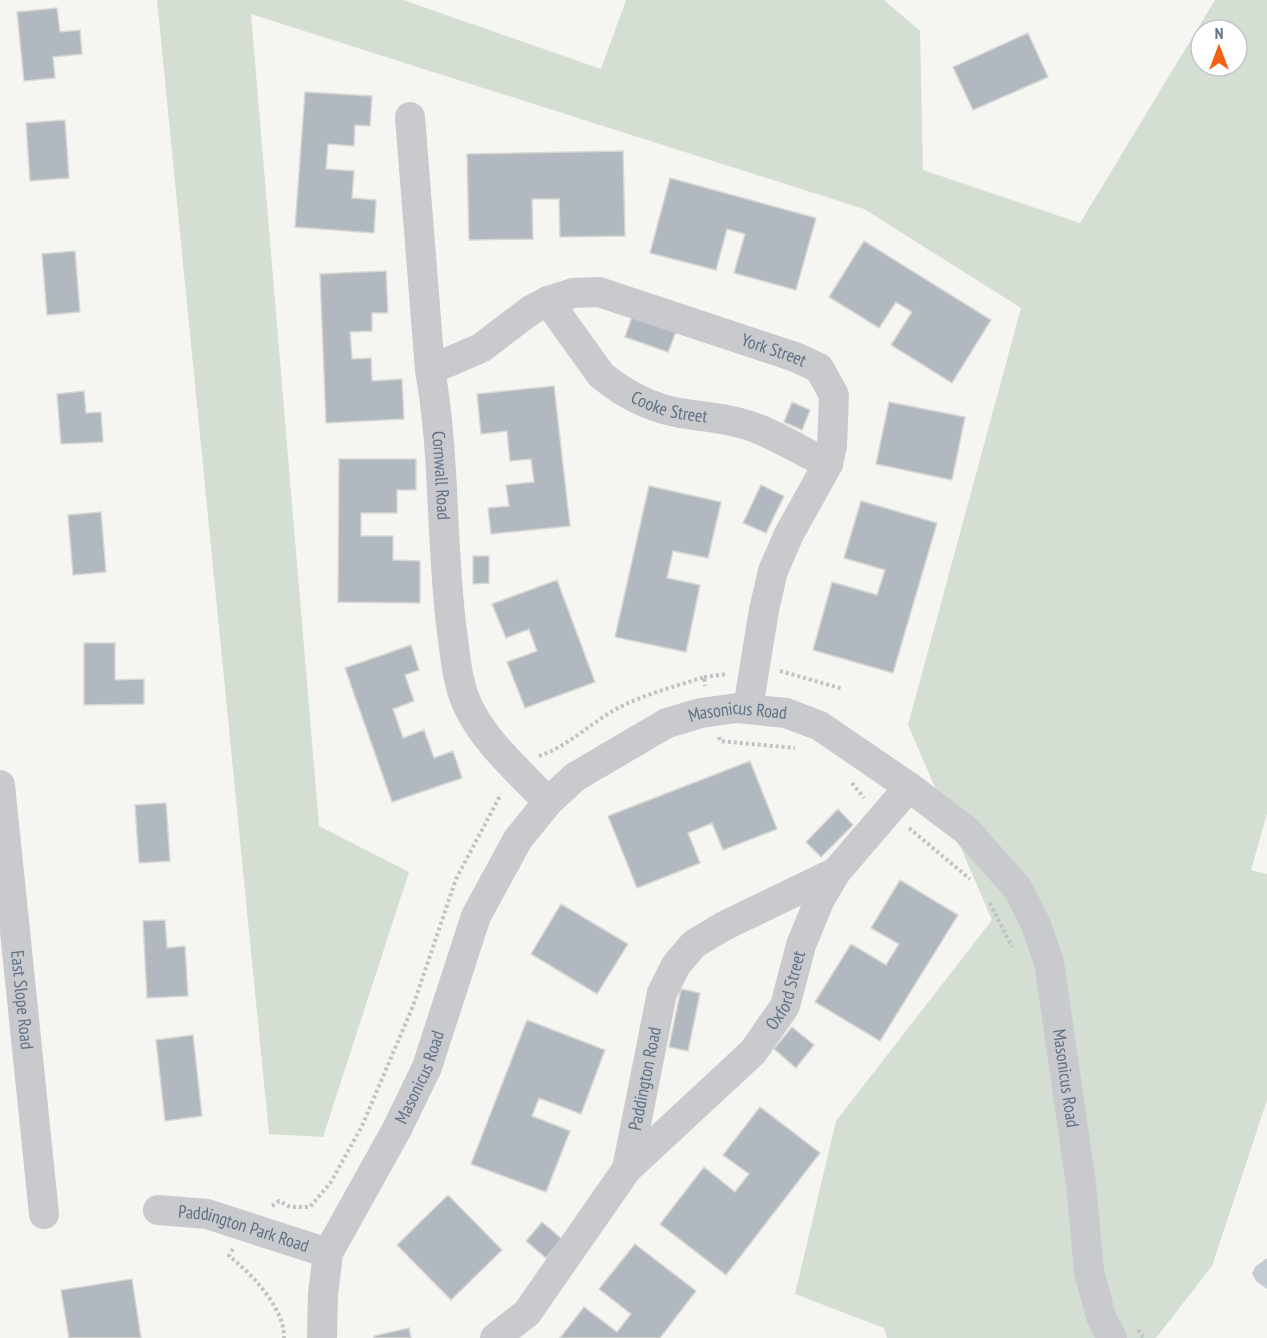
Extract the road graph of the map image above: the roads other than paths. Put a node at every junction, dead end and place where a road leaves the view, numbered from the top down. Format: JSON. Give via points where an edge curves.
{"nodes":[{"id":1,"x":410,"y":117,"type":"dead end"},
{"id":2,"x":548,"y":301,"type":"junction"},
{"id":3,"x":430,"y":370,"type":"junction"},
{"id":4,"x":828,"y":464,"type":"junction"},
{"id":5,"x":748,"y":708,"type":"junction"},
{"id":6,"x":0,"y":786,"type":"edge"},
{"id":7,"x":909,"y":786,"type":"junction"},
{"id":8,"x":548,"y":802,"type":"junction"},
{"id":9,"x":836,"y":872,"type":"junction"},
{"id":10,"x":627,"y":1169,"type":"junction"},
{"id":11,"x":158,"y":1210,"type":"dead end"},
{"id":12,"x":44,"y":1214,"type":"dead end"},
{"id":13,"x":328,"y":1253,"type":"junction"},
{"id":14,"x":322,"y":1338,"type":"edge"},
{"id":15,"x":495,"y":1338,"type":"edge"},
{"id":16,"x":1112,"y":1338,"type":"edge"}],
"edges":[{"from":1,"to":3,"type":"street","name":"Cornwall Road"},
{"from":2,"to":3,"type":"street","name":"York Street","via":[[481,348]]},
{"from":2,"to":4,"type":"street","name":"Cooke Street","via":[[601,375],[621,389],[677,413],[728,419],[754,427]]},
{"from":2,"to":4,"type":"street","name":"York Street","via":[[573,293],[599,292],[819,368],[834,395]]},
{"from":3,"to":8,"type":"street","name":"Cornwall Road","via":[[458,676],[468,705],[483,730]]},
{"from":4,"to":5,"type":"street","name":"York Street","via":[[773,572]]},
{"from":5,"to":7,"type":"street","name":"Masonicus Road","via":[[786,713],[819,726]]},
{"from":5,"to":8,"type":"street","name":"Masonicus Road","via":[[701,713],[667,723],[575,777]]},
{"from":6,"to":12,"type":"street","name":"East Slope Road"},
{"from":7,"to":9,"type":"street","name":"Oxford Street"},
{"from":7,"to":16,"type":"street","name":"Masonicus Road","via":[[966,830],[992,857],[1018,889],[1036,925],[1049,962],[1081,1184],[1089,1270],[1101,1317]]},
{"from":8,"to":13,"type":"street","name":"Masonicus Road","via":[[518,839],[476,916],[427,1067]]},
{"from":9,"to":10,"type":"street","name":"Oxford Street","via":[[801,945],[785,1006],[753,1052]]},
{"from":9,"to":10,"type":"street","name":"Paddington Road","via":[[724,926],[694,944],[676,965],[662,993]]},
{"from":10,"to":15,"type":"street","name":"Paddington Road","via":[[527,1313]]},
{"from":11,"to":13,"type":"street","name":"Paddington Park Road","via":[[207,1214]]},
{"from":13,"to":14,"type":"street","name":"Masonicus Road"}]}
